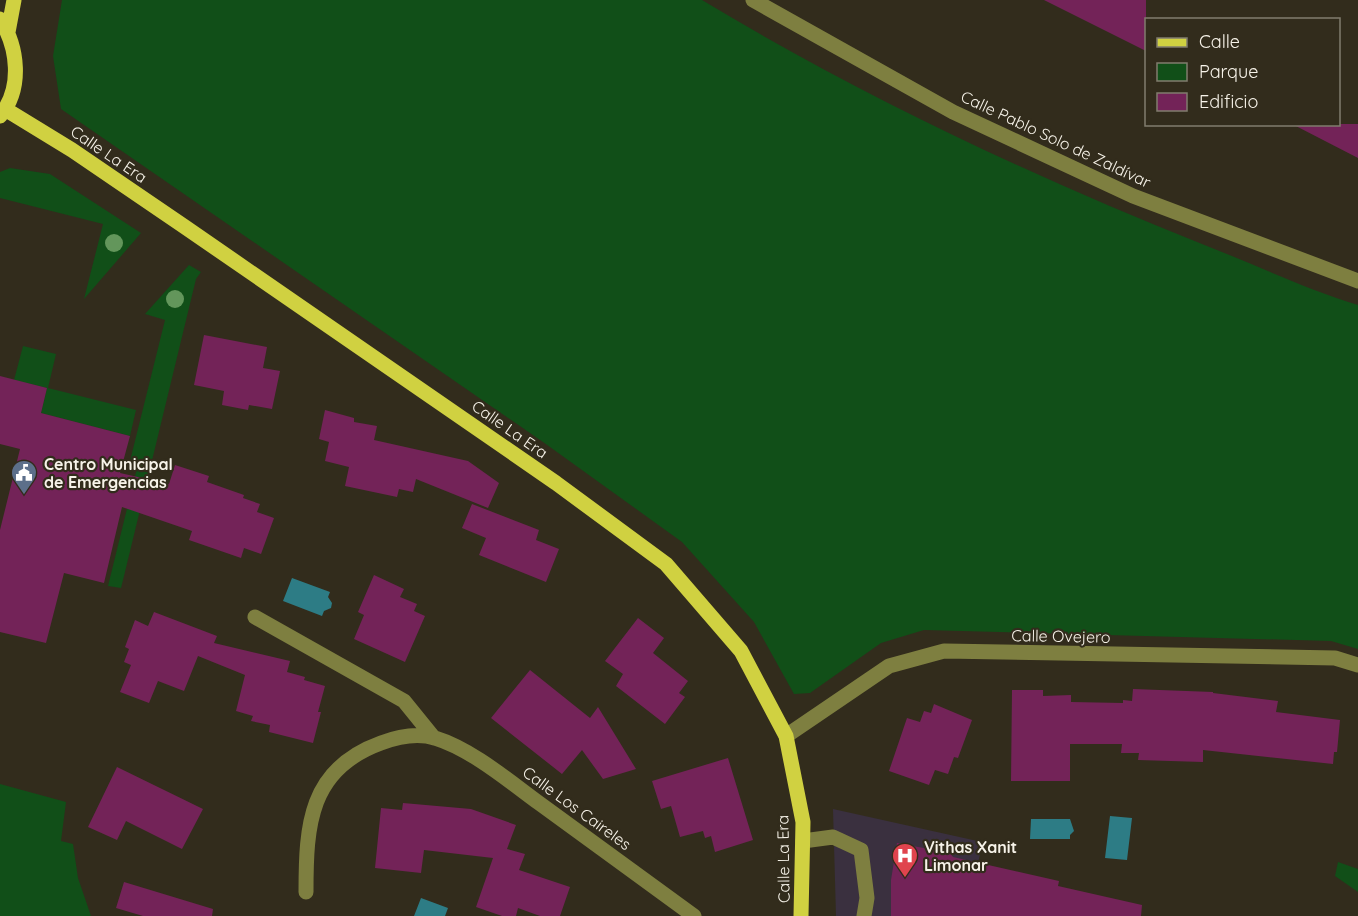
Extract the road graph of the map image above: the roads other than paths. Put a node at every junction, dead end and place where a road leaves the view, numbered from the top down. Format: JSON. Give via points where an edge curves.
{"nodes":[{"id":1,"x":14,"y":0,"type":"edge"},
{"id":2,"x":753,"y":0,"type":"edge"},
{"id":3,"x":4,"y":25,"type":"edge"},
{"id":4,"x":3,"y":112,"type":"edge"},
{"id":5,"x":1358,"y":281,"type":"edge"},
{"id":6,"x":255,"y":617,"type":"dead end"},
{"id":7,"x":1358,"y":665,"type":"edge"},
{"id":8,"x":786,"y":736,"type":"junction"},
{"id":9,"x":434,"y":738,"type":"junction"},
{"id":10,"x":803,"y":841,"type":"junction"},
{"id":11,"x":306,"y":892,"type":"dead end"},
{"id":12,"x":694,"y":916,"type":"edge"},
{"id":13,"x":801,"y":916,"type":"edge"},
{"id":14,"x":864,"y":916,"type":"edge"}],
"edges":[{"from":1,"to":3,"type":"main road"},
{"from":2,"to":5,"type":"street","name":"Calle Pablo Solo de Zaldívar","via":[[953,112],[1133,196]]},
{"from":3,"to":4,"type":"main road","via":[[15,57],[15,75]]},
{"from":4,"to":8,"type":"main road","name":"Calle La Era","via":[[72,150],[556,483],[666,564],[741,651]]},
{"from":6,"to":9,"type":"street","name":"Calle Los Caireles","via":[[404,701]]},
{"from":7,"to":8,"type":"street","name":"Calle Ovejero","via":[[1335,658],[944,651],[889,666]]},
{"from":8,"to":10,"type":"main road","name":"Calle La Era","via":[[803,822]]},
{"from":9,"to":11,"type":"street","name":"Calle Los Caireles","via":[[399,737],[371,746],[330,774],[313,807],[306,852]]},
{"from":9,"to":12,"type":"street","name":"Calle Los Caireles","via":[[479,759]]},
{"from":10,"to":13,"type":"main road","name":"Calle La Era"},
{"from":10,"to":14,"type":"street","via":[[833,837],[861,850],[867,898]]}]}
